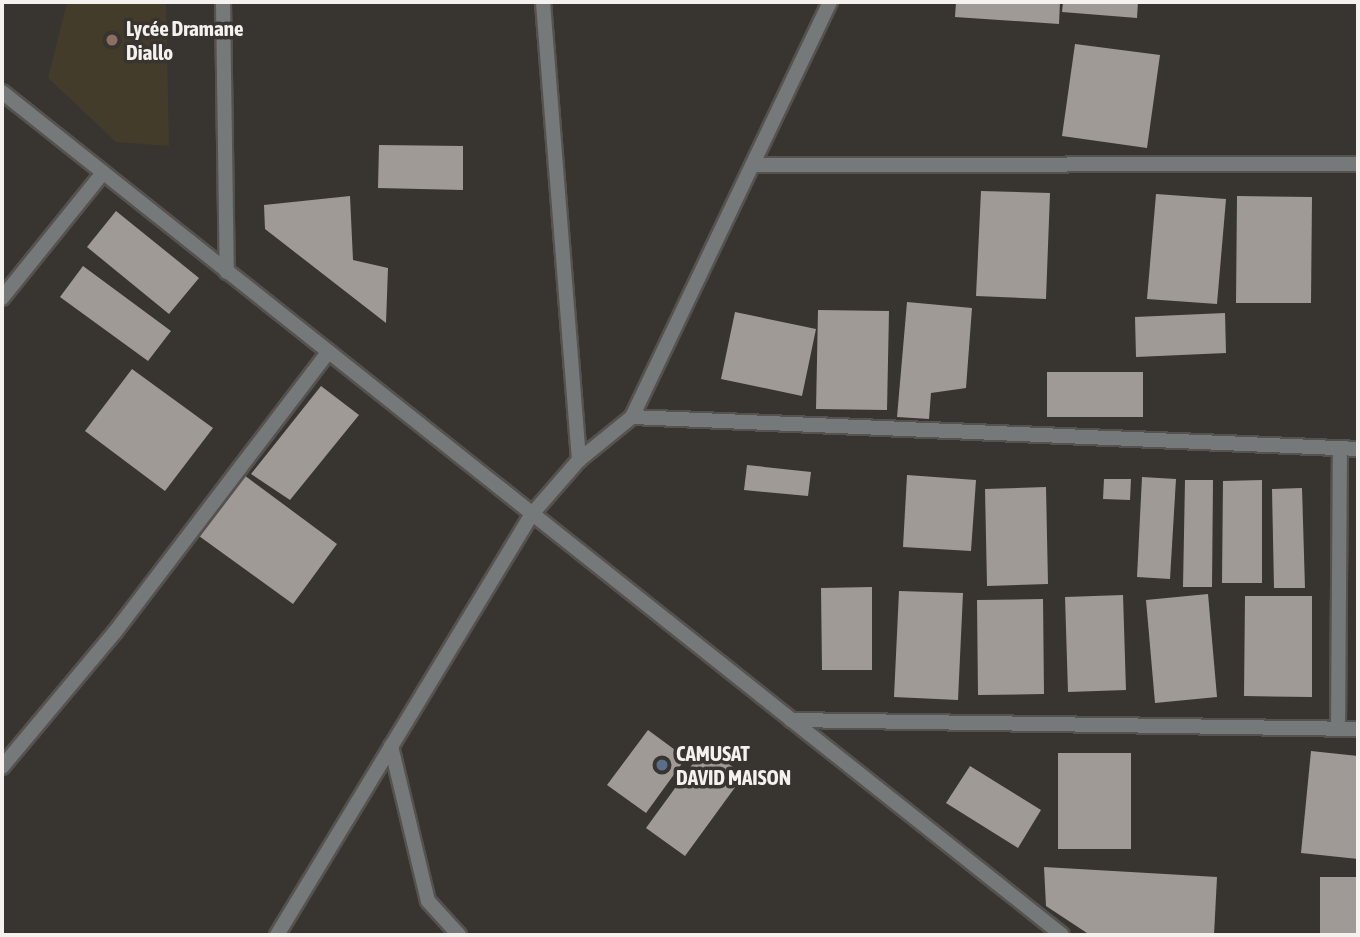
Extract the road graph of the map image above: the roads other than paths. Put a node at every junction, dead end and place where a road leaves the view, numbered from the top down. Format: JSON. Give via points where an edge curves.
{"nodes":[{"id":1,"x":223,"y":2,"type":"edge"},
{"id":2,"x":543,"y":2,"type":"edge"},
{"id":3,"x":830,"y":2,"type":"edge"},
{"id":4,"x":2,"y":92,"type":"edge"},
{"id":5,"x":1358,"y":164,"type":"edge"},
{"id":6,"x":753,"y":165,"type":"junction"},
{"id":7,"x":103,"y":173,"type":"junction"},
{"id":8,"x":227,"y":272,"type":"junction"},
{"id":9,"x":2,"y":298,"type":"edge"},
{"id":10,"x":328,"y":352,"type":"junction"},
{"id":11,"x":632,"y":417,"type":"junction"},
{"id":12,"x":1340,"y":449,"type":"junction"},
{"id":13,"x":1358,"y":449,"type":"edge"},
{"id":14,"x":579,"y":460,"type":"junction"},
{"id":15,"x":532,"y":514,"type":"junction"},
{"id":16,"x":791,"y":720,"type":"junction"},
{"id":17,"x":1338,"y":729,"type":"junction"},
{"id":18,"x":1358,"y":729,"type":"edge"},
{"id":19,"x":391,"y":746,"type":"junction"},
{"id":20,"x":2,"y":767,"type":"edge"},
{"id":21,"x":277,"y":935,"type":"edge"},
{"id":22,"x":458,"y":935,"type":"edge"},
{"id":23,"x":1062,"y":935,"type":"edge"}],
"edges":[{"from":1,"to":8,"type":"street"},
{"from":2,"to":14,"type":"street"},
{"from":3,"to":6,"type":"street"},
{"from":4,"to":7,"type":"street"},
{"from":5,"to":6,"type":"street"},
{"from":6,"to":11,"type":"street"},
{"from":7,"to":8,"type":"street"},
{"from":7,"to":9,"type":"street"},
{"from":8,"to":10,"type":"street"},
{"from":10,"to":15,"type":"street"},
{"from":10,"to":20,"type":"street"},
{"from":11,"to":12,"type":"street"},
{"from":11,"to":14,"type":"street"},
{"from":12,"to":13,"type":"street"},
{"from":12,"to":17,"type":"street"},
{"from":14,"to":15,"type":"street"},
{"from":15,"to":16,"type":"street"},
{"from":15,"to":19,"type":"street"},
{"from":16,"to":17,"type":"street"},
{"from":16,"to":23,"type":"street"},
{"from":17,"to":18,"type":"street"},
{"from":19,"to":21,"type":"street"},
{"from":19,"to":22,"type":"street","via":[[428,901]]}]}
